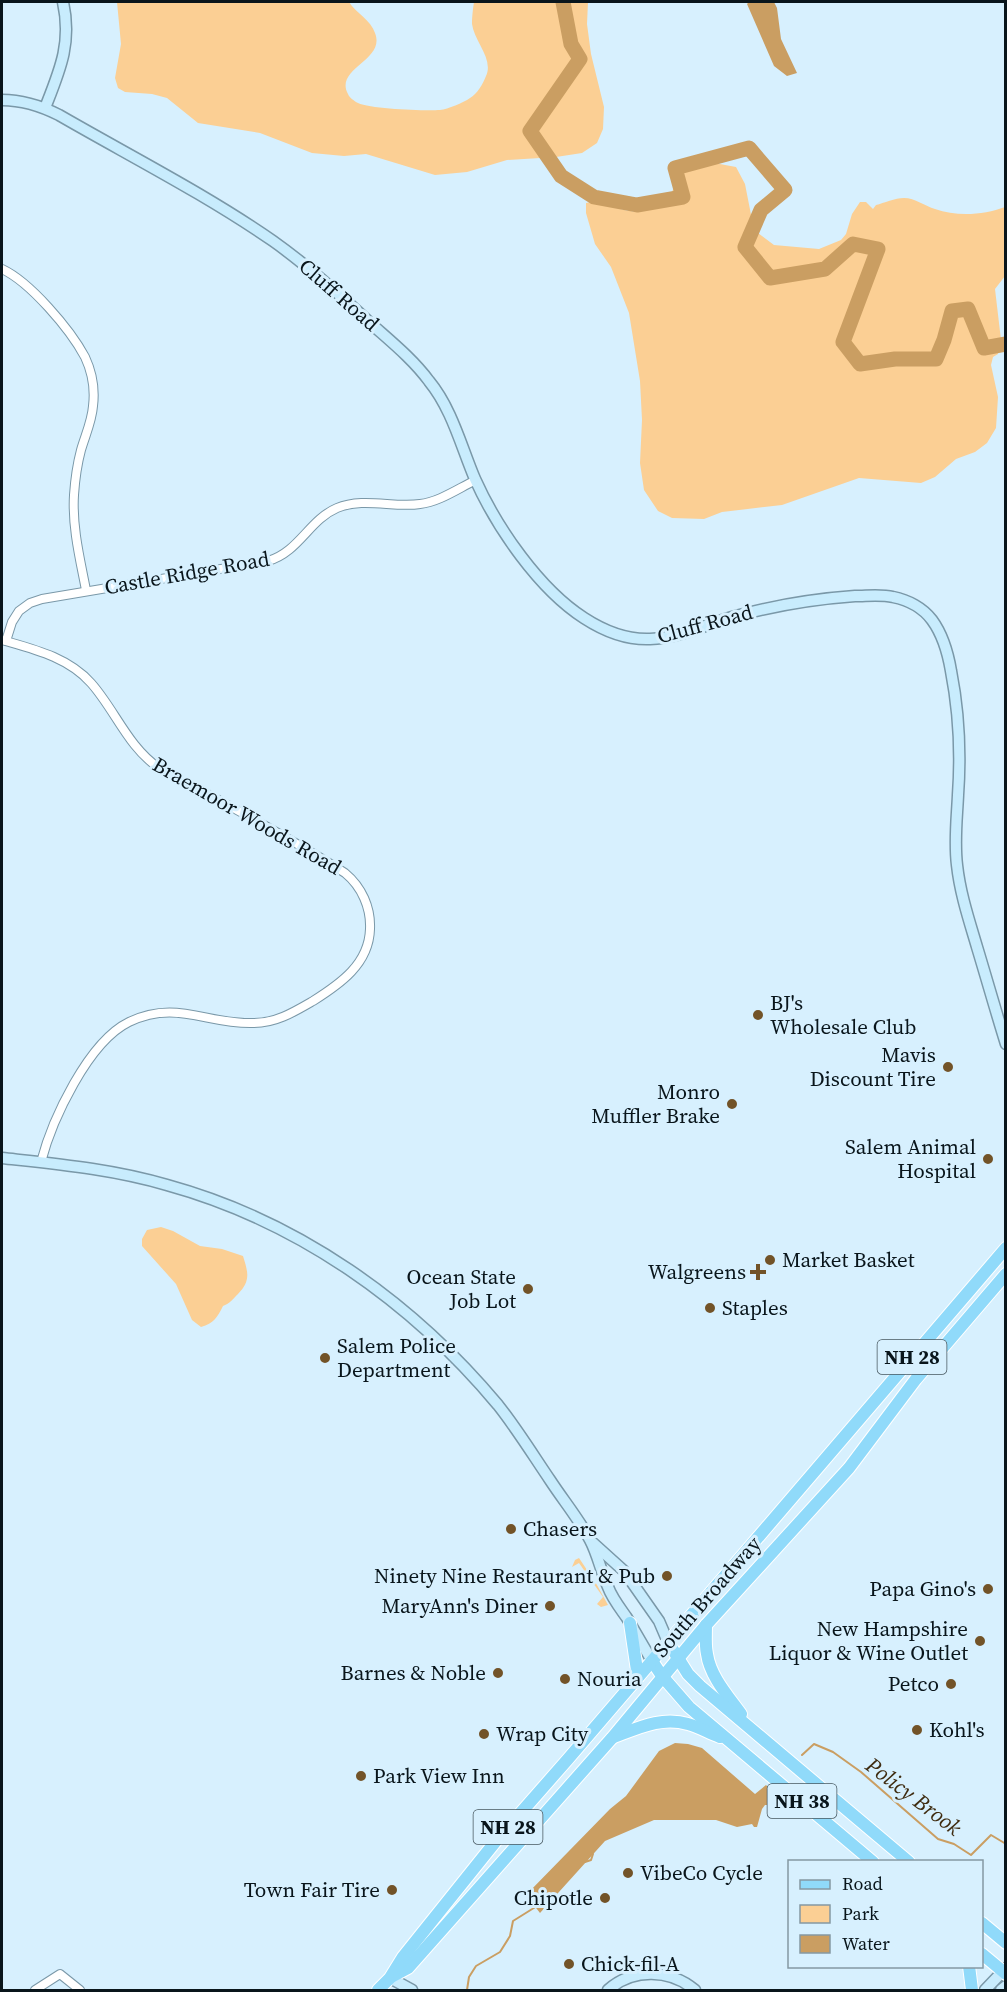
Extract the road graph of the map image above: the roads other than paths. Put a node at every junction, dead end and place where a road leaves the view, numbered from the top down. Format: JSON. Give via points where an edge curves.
{"nodes":[{"id":1,"x":63,"y":2,"type":"edge"},
{"id":2,"x":2,"y":100,"type":"edge"},
{"id":3,"x":45,"y":108,"type":"junction"},
{"id":4,"x":2,"y":269,"type":"edge"},
{"id":5,"x":476,"y":480,"type":"junction"},
{"id":6,"x":86,"y":590,"type":"junction"},
{"id":7,"x":4,"y":641,"type":"edge"},
{"id":8,"x":1005,"y":1044,"type":"edge"},
{"id":9,"x":2,"y":1158,"type":"edge"},
{"id":10,"x":41,"y":1162,"type":"junction"},
{"id":11,"x":1005,"y":1248,"type":"edge"},
{"id":12,"x":1005,"y":1274,"type":"edge"},
{"id":13,"x":591,"y":1541,"type":"junction"},
{"id":14,"x":630,"y":1623,"type":"junction"},
{"id":15,"x":706,"y":1625,"type":"junction"},
{"id":16,"x":668,"y":1642,"type":"junction"},
{"id":17,"x":678,"y":1659,"type":"junction"},
{"id":18,"x":652,"y":1661,"type":"junction"},
{"id":19,"x":662,"y":1676,"type":"junction"},
{"id":20,"x":638,"y":1677,"type":"junction"},
{"id":21,"x":752,"y":1729,"type":"junction"},
{"id":22,"x":612,"y":1738,"type":"junction"},
{"id":23,"x":730,"y":1741,"type":"junction"},
{"id":24,"x":871,"y":1860,"type":"edge"},
{"id":25,"x":907,"y":1860,"type":"edge"},
{"id":26,"x":983,"y":1925,"type":"edge"},
{"id":27,"x":1005,"y":1943,"type":"edge"},
{"id":28,"x":983,"y":1955,"type":"edge"},
{"id":29,"x":969,"y":1968,"type":"edge"},
{"id":30,"x":1004,"y":1971,"type":"edge"},
{"id":31,"x":642,"y":1974,"type":"junction"},
{"id":32,"x":390,"y":1977,"type":"junction"},
{"id":33,"x":1005,"y":1986,"type":"edge"},
{"id":34,"x":35,"y":1990,"type":"edge"},
{"id":35,"x":80,"y":1990,"type":"edge"},
{"id":36,"x":378,"y":1990,"type":"edge"},
{"id":37,"x":400,"y":1990,"type":"edge"},
{"id":38,"x":412,"y":1990,"type":"edge"},
{"id":39,"x":608,"y":1990,"type":"edge"},
{"id":40,"x":619,"y":1990,"type":"edge"},
{"id":41,"x":695,"y":1990,"type":"edge"},
{"id":42,"x":972,"y":1990,"type":"edge"},
{"id":43,"x":986,"y":1990,"type":"edge"},
{"id":44,"x":1001,"y":1990,"type":"edge"}],
"edges":[{"from":1,"to":3,"type":"street","via":[[66,40]]},
{"from":2,"to":3,"type":"street","name":"Cluff Road"},
{"from":3,"to":5,"type":"street","name":"Cluff Road","via":[[244,222],[298,259],[429,380],[446,408]]},
{"from":4,"to":6,"type":"street","via":[[39,297],[71,336],[89,369],[93,407],[74,497]]},
{"from":5,"to":6,"type":"street","name":"Castle Ridge Road","via":[[423,504],[357,504],[338,508],[324,516],[288,552],[268,561]]},
{"from":5,"to":8,"type":"street","name":"Cluff Road","via":[[500,524],[535,572],[575,611],[614,634],[640,639],[668,637],[770,608],[855,596],[889,596],[927,614],[946,647],[957,708],[960,749],[955,842],[962,896]]},
{"from":6,"to":7,"type":"street","name":"Castle Ridge Road","via":[[24,607]]},
{"from":7,"to":10,"type":"street","name":"Braemoor Woods Road","via":[[51,656],[82,675],[138,749],[160,769],[353,879],[368,907],[370,920],[368,943],[354,969],[330,990],[289,1015],[246,1023],[168,1012],[140,1017],[116,1030],[84,1067],[54,1124]]},
{"from":9,"to":10,"type":"street"},
{"from":10,"to":13,"type":"street","via":[[122,1174],[194,1193],[260,1220],[342,1265],[409,1314],[466,1370],[505,1415]]},
{"from":11,"to":16,"type":"main road","name":"South Broadway","number":"NH 28"},
{"from":12,"to":15,"type":"main road","name":"South Broadway","number":"NH 28","via":[[916,1379],[849,1468]]},
{"from":13,"to":14,"type":"street","via":[[608,1588]]},
{"from":13,"to":16,"type":"street","via":[[624,1571],[659,1621]]},
{"from":14,"to":18,"type":"street"},
{"from":14,"to":20,"type":"main road"},
{"from":15,"to":17,"type":"main road","name":"South Broadway","number":"NH 28"},
{"from":15,"to":21,"type":"main road","via":[[709,1664]]},
{"from":16,"to":17,"type":"main road"},
{"from":16,"to":18,"type":"main road","name":"South Broadway","number":"NH 28"},
{"from":17,"to":19,"type":"main road","name":"South Broadway","number":"NH 28"},
{"from":17,"to":21,"type":"main road","number":"NH 38","via":[[700,1686]]},
{"from":18,"to":19,"type":"main road"},
{"from":18,"to":20,"type":"main road","name":"South Broadway","number":"NH 28"},
{"from":19,"to":22,"type":"main road","name":"South Broadway","number":"NH 28"},
{"from":19,"to":23,"type":"main road","number":"NH 38","via":[[689,1707]]},
{"from":20,"to":32,"type":"main road","name":"South Broadway","number":"NH 28","via":[[496,1841]]},
{"from":21,"to":25,"type":"main road","number":"NH 38"},
{"from":22,"to":23,"type":"main road","via":[[676,1721]]},
{"from":22,"to":32,"type":"main road","name":"South Broadway","number":"NH 28","via":[[408,1968]]},
{"from":23,"to":24,"type":"main road","number":"NH 38"},
{"from":26,"to":27,"type":"main road"},
{"from":28,"to":30,"type":"main road"},
{"from":29,"to":42,"type":"main road"},
{"from":30,"to":43,"type":"street"},
{"from":31,"to":39,"type":"street","via":[[622,1979]]},
{"from":31,"to":40,"type":"street"},
{"from":31,"to":41,"type":"street","via":[[679,1979]]},
{"from":32,"to":36,"type":"main road","name":"South Broadway","number":"NH 28"},
{"from":32,"to":37,"type":"street"},
{"from":32,"to":38,"type":"street"},
{"from":33,"to":44,"type":"street"},
{"from":34,"to":35,"type":"street","via":[[60,1974]]}]}
